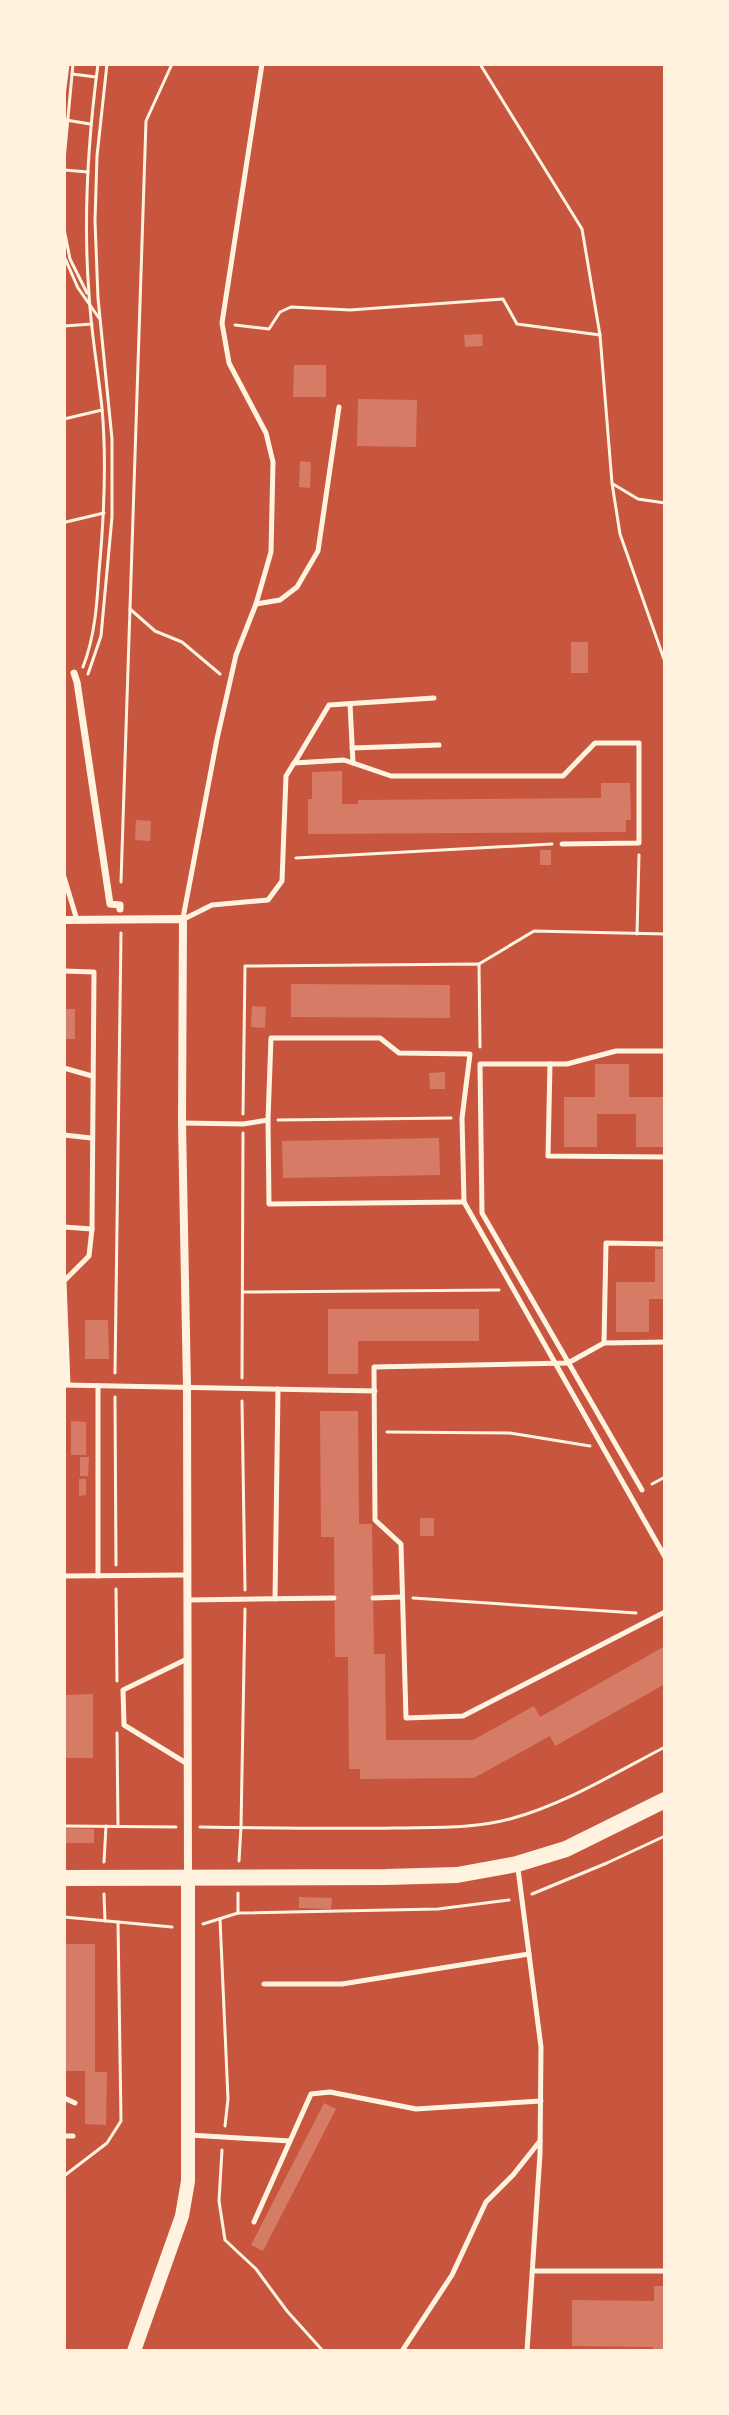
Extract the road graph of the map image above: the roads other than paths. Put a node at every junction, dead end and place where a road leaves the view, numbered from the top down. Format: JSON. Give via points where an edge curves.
{"nodes":[{"id":1,"x":262,"y":64,"type":"edge"},
{"id":2,"x":339,"y":407,"type":"dead end"},
{"id":3,"x":256,"y":604,"type":"junction"},
{"id":4,"x":76,"y":681,"type":"road end"},
{"id":5,"x":434,"y":698,"type":"dead end"},
{"id":6,"x":350,"y":704,"type":"junction"},
{"id":7,"x":439,"y":745,"type":"dead end"},
{"id":8,"x":352,"y":748,"type":"junction"},
{"id":9,"x":294,"y":763,"type":"junction"},
{"id":10,"x":353,"y":763,"type":"junction"},
{"id":11,"x":562,"y":844,"type":"road end"},
{"id":12,"x":64,"y":879,"type":"edge"},
{"id":13,"x":120,"y":907,"type":"road end"},
{"id":14,"x":183,"y":919,"type":"junction"},
{"id":15,"x":64,"y":920,"type":"edge"},
{"id":16,"x":77,"y":920,"type":"junction"},
{"id":17,"x":64,"y":971,"type":"edge"},
{"id":18,"x":665,"y":1051,"type":"edge"},
{"id":19,"x":550,"y":1064,"type":"junction"},
{"id":20,"x":64,"y":1068,"type":"edge"},
{"id":21,"x":92,"y":1076,"type":"junction"},
{"id":22,"x":268,"y":1120,"type":"junction"},
{"id":23,"x":182,"y":1123,"type":"junction"},
{"id":24,"x":64,"y":1135,"type":"edge"},
{"id":25,"x":91,"y":1138,"type":"junction"},
{"id":26,"x":665,"y":1157,"type":"edge"},
{"id":27,"x":464,"y":1202,"type":"junction"},
{"id":28,"x":64,"y":1227,"type":"edge"},
{"id":29,"x":92,"y":1229,"type":"junction"},
{"id":30,"x":665,"y":1244,"type":"edge"},
{"id":31,"x":64,"y":1281,"type":"edge"},
{"id":32,"x":665,"y":1342,"type":"edge"},
{"id":33,"x":604,"y":1343,"type":"junction"},
{"id":34,"x":568,"y":1363,"type":"junction"},
{"id":35,"x":557,"y":1364,"type":"junction"},
{"id":36,"x":66,"y":1385,"type":"edge"},
{"id":37,"x":98,"y":1386,"type":"junction"},
{"id":38,"x":187,"y":1387,"type":"junction"},
{"id":39,"x":278,"y":1389,"type":"junction"},
{"id":40,"x":375,"y":1391,"type":"junction"},
{"id":41,"x":642,"y":1490,"type":"dead end"},
{"id":42,"x":665,"y":1557,"type":"edge"},
{"id":43,"x":187,"y":1575,"type":"junction"},
{"id":44,"x":64,"y":1576,"type":"edge"},
{"id":45,"x":98,"y":1576,"type":"junction"},
{"id":46,"x":402,"y":1597,"type":"junction"},
{"id":47,"x":334,"y":1598,"type":"dead end"},
{"id":48,"x":373,"y":1598,"type":"dead end"},
{"id":49,"x":275,"y":1599,"type":"junction"},
{"id":50,"x":188,"y":1600,"type":"junction"},
{"id":51,"x":663,"y":1614,"type":"edge"},
{"id":52,"x":188,"y":1659,"type":"junction"},
{"id":53,"x":188,"y":1764,"type":"junction"},
{"id":54,"x":665,"y":1800,"type":"edge"},
{"id":55,"x":517,"y":1864,"type":"junction"},
{"id":56,"x":64,"y":1878,"type":"edge"},
{"id":57,"x":188,"y":1878,"type":"junction"},
{"id":58,"x":529,"y":1954,"type":"junction"},
{"id":59,"x":264,"y":1984,"type":"dead end"},
{"id":60,"x":64,"y":2098,"type":"edge"},
{"id":61,"x":541,"y":2101,"type":"junction"},
{"id":62,"x":75,"y":2103,"type":"dead end"},
{"id":63,"x":188,"y":2135,"type":"junction"},
{"id":64,"x":64,"y":2136,"type":"edge"},
{"id":65,"x":73,"y":2136,"type":"dead end"},
{"id":66,"x":541,"y":2140,"type":"junction"},
{"id":67,"x":290,"y":2141,"type":"junction"},
{"id":68,"x":254,"y":2222,"type":"dead end"},
{"id":69,"x":533,"y":2271,"type":"junction"},
{"id":70,"x":665,"y":2271,"type":"edge"},
{"id":71,"x":134,"y":2351,"type":"edge"},
{"id":72,"x":402,"y":2351,"type":"edge"},
{"id":73,"x":527,"y":2351,"type":"edge"}],
"edges":[{"from":1,"to":3,"type":"lane","via":[[222,323],[229,363],[266,433],[273,462],[271,552]]},
{"from":2,"to":3,"type":"lane","via":[[318,551],[297,587],[280,600]]},
{"from":3,"to":14,"type":"lane","via":[[236,655]]},
{"from":4,"to":13,"type":"street","via":[[110,904]]},
{"from":5,"to":6,"type":"lane"},
{"from":6,"to":8,"type":"lane"},
{"from":6,"to":9,"type":"lane","via":[[329,705]]},
{"from":7,"to":8,"type":"lane"},
{"from":8,"to":10,"type":"lane"},
{"from":9,"to":10,"type":"lane"},
{"from":9,"to":14,"type":"lane","via":[[286,776],[282,881],[268,900],[212,905]]},
{"from":10,"to":11,"type":"lane","via":[[391,776],[563,776],[595,743],[639,743],[639,843]]},
{"from":12,"to":16,"type":"lane"},
{"from":14,"to":16,"type":"street"},
{"from":14,"to":23,"type":"street"},
{"from":15,"to":16,"type":"street"},
{"from":17,"to":21,"type":"lane","via":[[94,972]]},
{"from":18,"to":19,"type":"lane","via":[[616,1051]]},
{"from":19,"to":26,"type":"lane","via":[[548,1156]]},
{"from":19,"to":34,"type":"lane","via":[[480,1064],[482,1213]]},
{"from":20,"to":21,"type":"lane"},
{"from":21,"to":25,"type":"lane"},
{"from":22,"to":23,"type":"lane"},
{"from":22,"to":27,"type":"lane","via":[[269,1204]]},
{"from":22,"to":27,"type":"lane","via":[[271,1038],[380,1038],[399,1053],[470,1054],[462,1118]]},
{"from":23,"to":38,"type":"street"},
{"from":24,"to":25,"type":"lane"},
{"from":25,"to":29,"type":"lane"},
{"from":27,"to":35,"type":"lane"},
{"from":28,"to":29,"type":"lane"},
{"from":29,"to":31,"type":"lane","via":[[89,1256]]},
{"from":30,"to":33,"type":"lane","via":[[606,1243]]},
{"from":31,"to":36,"type":"lane"},
{"from":32,"to":33,"type":"lane"},
{"from":33,"to":34,"type":"lane"},
{"from":34,"to":35,"type":"lane"},
{"from":34,"to":41,"type":"lane"},
{"from":35,"to":40,"type":"lane","via":[[374,1367]]},
{"from":35,"to":42,"type":"lane"},
{"from":36,"to":37,"type":"lane"},
{"from":37,"to":38,"type":"lane"},
{"from":37,"to":45,"type":"lane"},
{"from":38,"to":39,"type":"lane"},
{"from":38,"to":43,"type":"street"},
{"from":39,"to":40,"type":"lane"},
{"from":39,"to":49,"type":"lane"},
{"from":40,"to":46,"type":"lane","via":[[375,1520],[401,1544]]},
{"from":43,"to":45,"type":"lane"},
{"from":43,"to":50,"type":"street"},
{"from":44,"to":45,"type":"lane"},
{"from":46,"to":48,"type":"lane"},
{"from":46,"to":51,"type":"lane","via":[[406,1718],[463,1716]]},
{"from":47,"to":49,"type":"lane"},
{"from":49,"to":50,"type":"lane"},
{"from":50,"to":52,"type":"street"},
{"from":52,"to":53,"type":"street"},
{"from":52,"to":53,"type":"lane","via":[[123,1690],[124,1725]]},
{"from":53,"to":57,"type":"street"},
{"from":54,"to":55,"type":"main road","via":[[566,1849]]},
{"from":55,"to":57,"type":"main road","via":[[457,1875]]},
{"from":55,"to":58,"type":"lane"},
{"from":56,"to":57,"type":"main road"},
{"from":57,"to":63,"type":"street"},
{"from":58,"to":59,"type":"lane","via":[[342,1984]]},
{"from":58,"to":61,"type":"lane","via":[[541,2047]]},
{"from":60,"to":62,"type":"lane"},
{"from":61,"to":66,"type":"lane"},
{"from":61,"to":67,"type":"lane","via":[[416,2109],[330,2092],[311,2094]]},
{"from":63,"to":67,"type":"lane"},
{"from":63,"to":71,"type":"street","via":[[182,2216]]},
{"from":64,"to":65,"type":"lane"},
{"from":66,"to":69,"type":"lane"},
{"from":66,"to":72,"type":"lane","via":[[486,2202],[452,2275]]},
{"from":67,"to":68,"type":"lane"},
{"from":69,"to":70,"type":"lane"},
{"from":69,"to":73,"type":"lane"}]}
